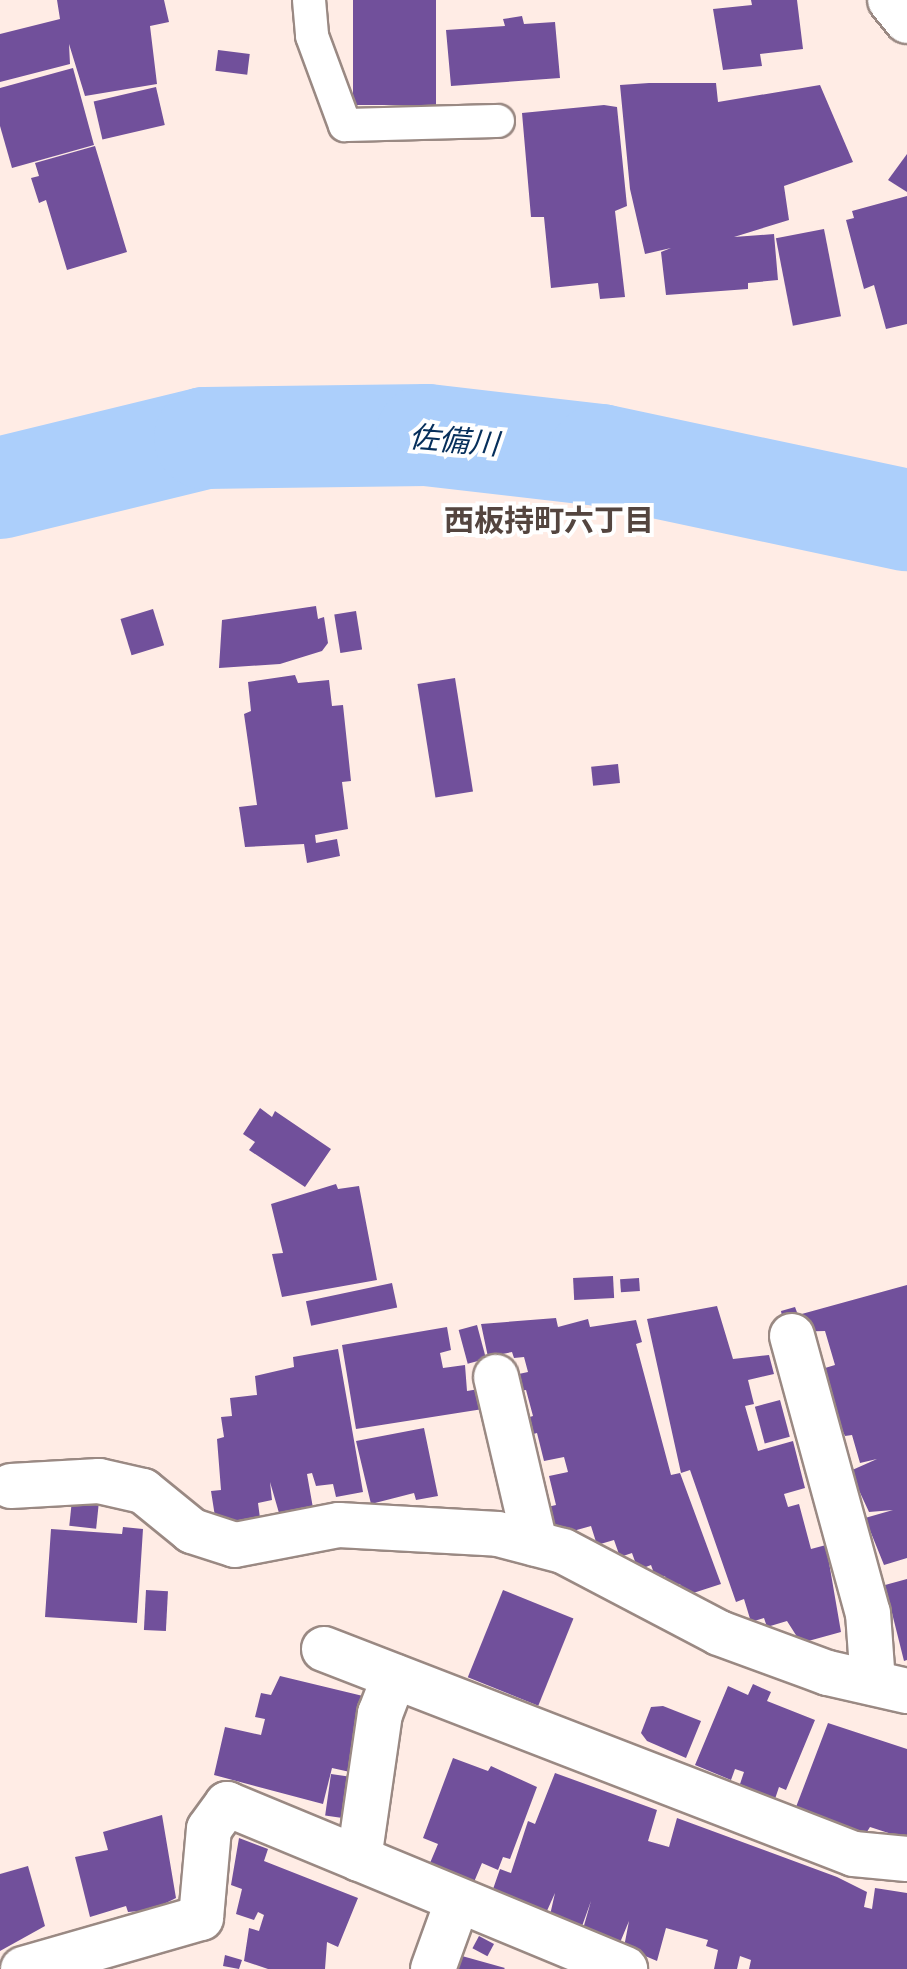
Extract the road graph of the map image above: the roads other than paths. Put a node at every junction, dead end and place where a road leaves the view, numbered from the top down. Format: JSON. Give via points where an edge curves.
{"nodes":[{"id":1,"x":309,"y":0,"type":"edge"},
{"id":2,"x":890,"y":0,"type":"edge"},
{"id":3,"x":907,"y":21,"type":"edge"},
{"id":4,"x":498,"y":121,"type":"dead end"},
{"id":5,"x":792,"y":1336,"type":"dead end"},
{"id":6,"x":496,"y":1377,"type":"dead end"},
{"id":7,"x":11,"y":1486,"type":"dead end"},
{"id":8,"x":535,"y":1543,"type":"junction"},
{"id":9,"x":324,"y":1649,"type":"dead end"},
{"id":10,"x":394,"y":1677,"type":"junction"},
{"id":11,"x":890,"y":1687,"type":"edge"},
{"id":12,"x":359,"y":1859,"type":"junction"},
{"id":13,"x":907,"y":1859,"type":"edge"},
{"id":14,"x":458,"y":1900,"type":"junction"},
{"id":15,"x":23,"y":1969,"type":"edge"},
{"id":16,"x":433,"y":1969,"type":"edge"},
{"id":17,"x":625,"y":1969,"type":"edge"}],
"edges":[{"from":1,"to":4,"type":"lane","via":[[312,36],[345,125]]},
{"from":2,"to":3,"type":"street"},
{"from":5,"to":11,"type":"street"},
{"from":6,"to":8,"type":"street"},
{"from":7,"to":8,"type":"street","via":[[99,1481],[143,1491],[192,1531],[235,1545],[339,1525],[498,1534]]},
{"from":8,"to":11,"type":"street","via":[[626,1579],[719,1633]]},
{"from":9,"to":10,"type":"street"},
{"from":10,"to":12,"type":"street","via":[[380,1714]]},
{"from":10,"to":13,"type":"street","via":[[854,1854]]},
{"from":12,"to":14,"type":"street"},
{"from":12,"to":15,"type":"street","via":[[227,1804],[209,1829],[201,1918]]},
{"from":14,"to":16,"type":"street"},
{"from":14,"to":17,"type":"street"}]}
